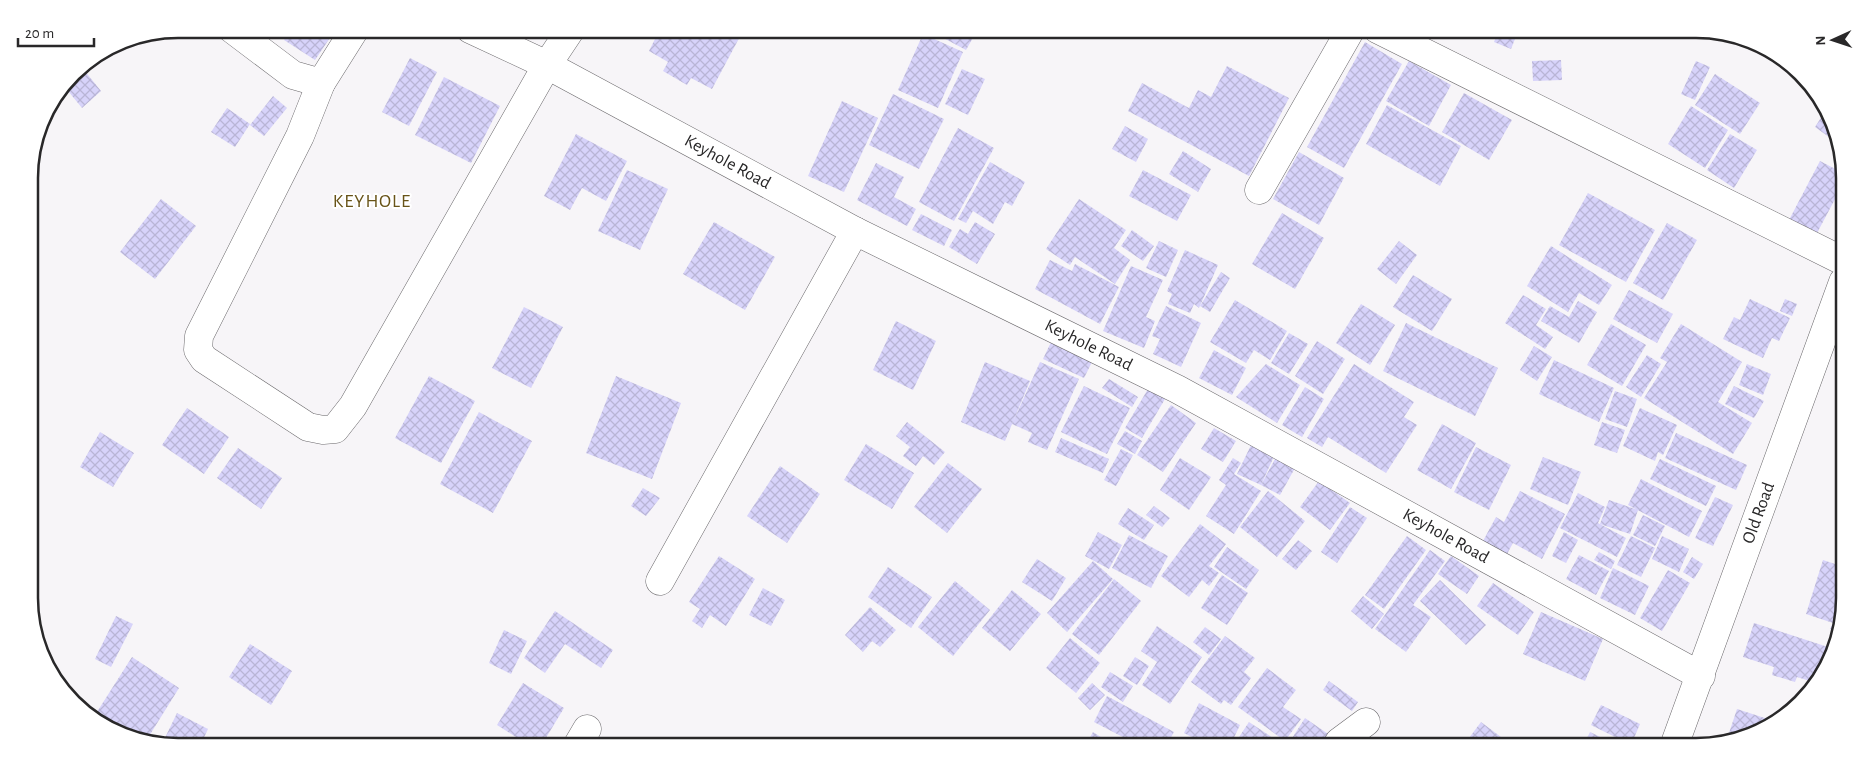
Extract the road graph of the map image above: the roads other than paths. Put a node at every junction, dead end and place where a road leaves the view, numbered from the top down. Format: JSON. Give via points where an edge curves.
{"nodes":[{"id":1,"x":244,"y":38,"type":"edge"},
{"id":2,"x":349,"y":38,"type":"edge"},
{"id":3,"x":489,"y":38,"type":"edge"},
{"id":4,"x":565,"y":38,"type":"edge"},
{"id":5,"x":1346,"y":38,"type":"edge"},
{"id":6,"x":1395,"y":38,"type":"edge"},
{"id":7,"x":547,"y":65,"type":"junction"},
{"id":8,"x":321,"y":83,"type":"junction"},
{"id":9,"x":1258,"y":190,"type":"dead end"},
{"id":10,"x":855,"y":231,"type":"junction"},
{"id":11,"x":1836,"y":258,"type":"edge"},
{"id":12,"x":1836,"y":301,"type":"edge"},
{"id":13,"x":660,"y":581,"type":"dead end"},
{"id":14,"x":1701,"y":676,"type":"junction"},
{"id":15,"x":1366,"y":722,"type":"dead end"},
{"id":16,"x":1348,"y":737,"type":"edge"},
{"id":17,"x":1677,"y":737,"type":"edge"}],
"edges":[{"from":1,"to":8,"type":"street","via":[[293,75]]},
{"from":2,"to":8,"type":"street"},
{"from":3,"to":7,"type":"street","name":"Keyhole Road"},
{"from":4,"to":7,"type":"street"},
{"from":5,"to":9,"type":"street"},
{"from":6,"to":11,"type":"street"},
{"from":7,"to":8,"type":"street","via":[[353,406],[335,429],[323,430],[308,427],[204,359],[198,350],[199,336],[300,136]]},
{"from":7,"to":10,"type":"street","name":"Keyhole Road"},
{"from":10,"to":13,"type":"street"},
{"from":10,"to":14,"type":"street","name":"Keyhole Road","via":[[1177,389]]},
{"from":12,"to":14,"type":"street","name":"Old Road"},
{"from":14,"to":17,"type":"street","name":"Old Road"},
{"from":15,"to":16,"type":"street"}]}
